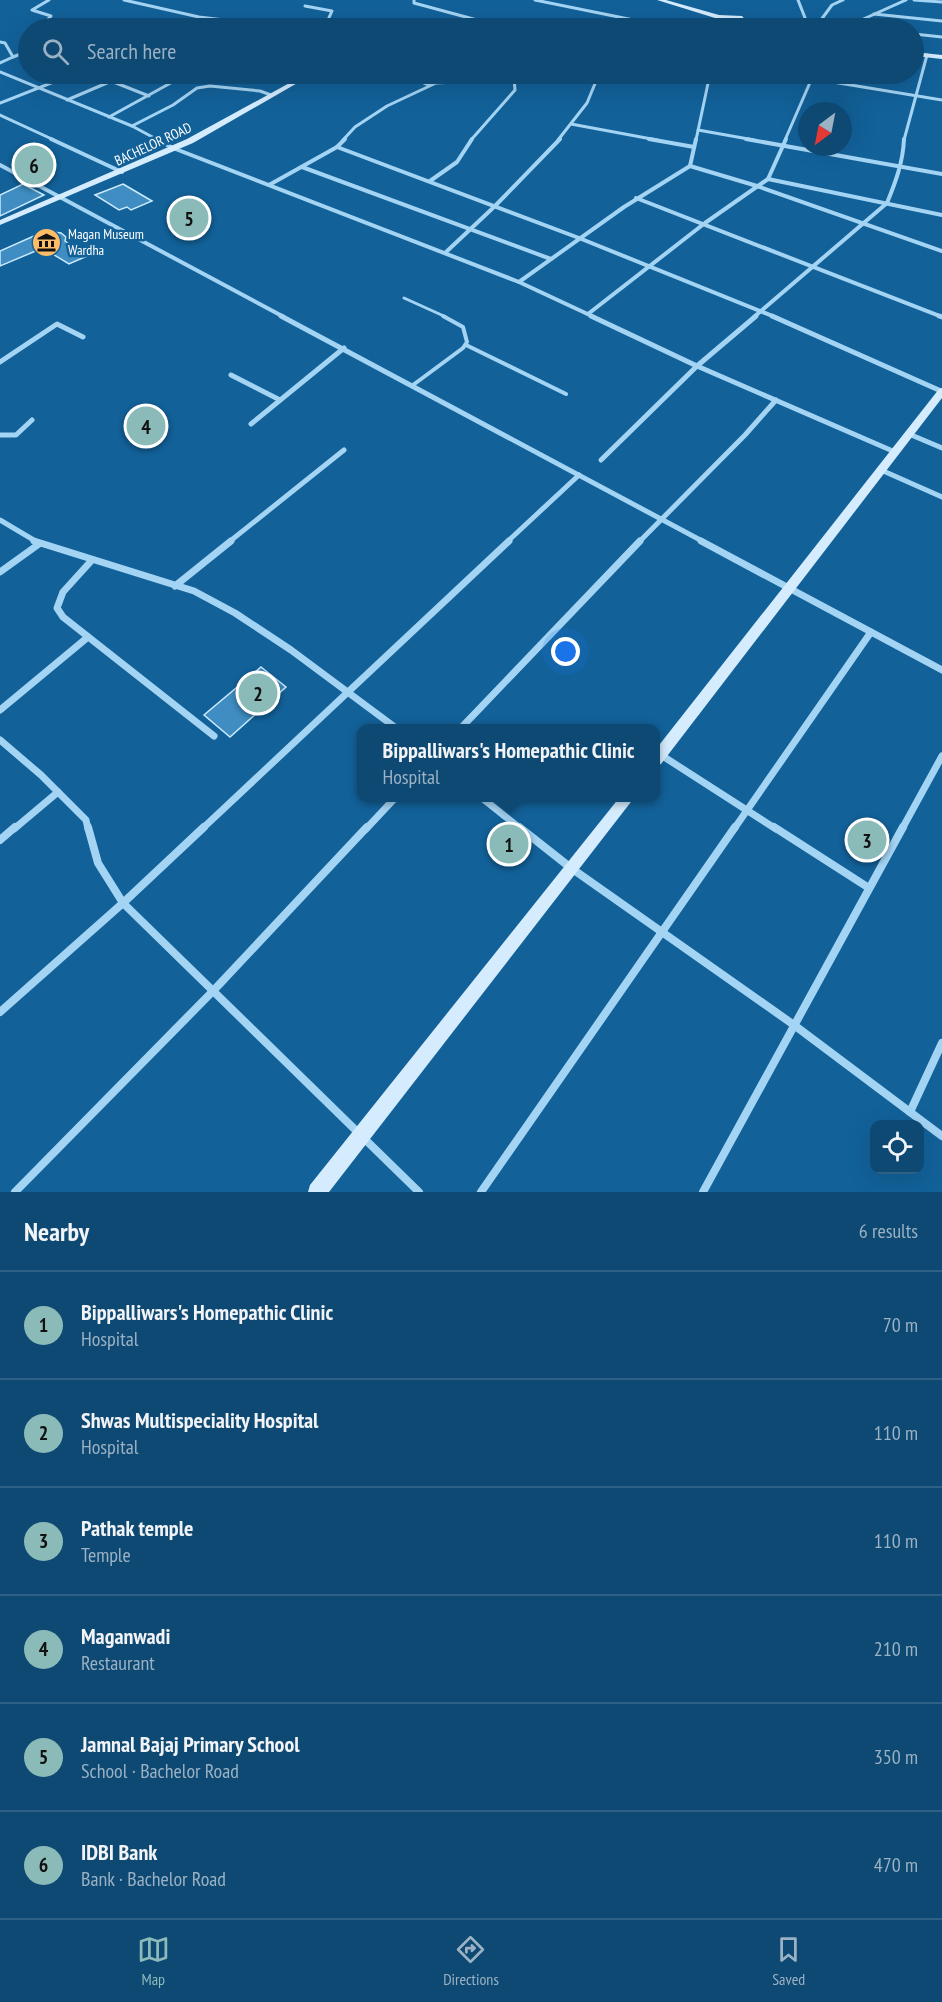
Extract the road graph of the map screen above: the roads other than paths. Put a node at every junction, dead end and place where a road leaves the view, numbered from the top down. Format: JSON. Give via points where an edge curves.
{"nodes":[{"id":1,"x":49,"y":0,"type":"edge"},
{"id":2,"x":124,"y":0,"type":"edge"},
{"id":3,"x":414,"y":0,"type":"edge"},
{"id":4,"x":535,"y":0,"type":"edge"},
{"id":5,"x":660,"y":0,"type":"edge"},
{"id":6,"x":674,"y":0,"type":"edge"},
{"id":7,"x":798,"y":0,"type":"edge"},
{"id":8,"x":843,"y":0,"type":"edge"},
{"id":9,"x":906,"y":0,"type":"edge"},
{"id":10,"x":914,"y":0,"type":"edge"},
{"id":11,"x":942,"y":2,"type":"edge"},
{"id":12,"x":305,"y":6,"type":"dead end"},
{"id":13,"x":874,"y":14,"type":"junction"},
{"id":14,"x":728,"y":16,"type":"junction"},
{"id":15,"x":49,"y":18,"type":"edge"},
{"id":16,"x":207,"y":18,"type":"edge"},
{"id":17,"x":329,"y":18,"type":"edge"},
{"id":18,"x":470,"y":18,"type":"edge"},
{"id":19,"x":624,"y":18,"type":"edge"},
{"id":20,"x":711,"y":18,"type":"edge"},
{"id":21,"x":725,"y":18,"type":"edge"},
{"id":22,"x":739,"y":18,"type":"edge"},
{"id":23,"x":805,"y":18,"type":"edge"},
{"id":24,"x":822,"y":18,"type":"edge"},
{"id":25,"x":865,"y":18,"type":"edge"},
{"id":26,"x":913,"y":18,"type":"edge"},
{"id":27,"x":924,"y":19,"type":"edge"},
{"id":28,"x":942,"y":21,"type":"edge"},
{"id":29,"x":924,"y":35,"type":"edge"},
{"id":30,"x":942,"y":37,"type":"edge"},
{"id":31,"x":0,"y":42,"type":"edge"},
{"id":32,"x":18,"y":55,"type":"edge"},
{"id":33,"x":924,"y":55,"type":"edge"},
{"id":34,"x":927,"y":55,"type":"junction"},
{"id":35,"x":13,"y":57,"type":"junction"},
{"id":36,"x":942,"y":57,"type":"edge"},
{"id":37,"x":0,"y":63,"type":"edge"},
{"id":38,"x":924,"y":66,"type":"edge"},
{"id":39,"x":0,"y":72,"type":"edge"},
{"id":40,"x":18,"y":80,"type":"edge"},
{"id":41,"x":28,"y":84,"type":"edge"},
{"id":42,"x":48,"y":84,"type":"edge"},
{"id":43,"x":104,"y":84,"type":"edge"},
{"id":44,"x":119,"y":84,"type":"edge"},
{"id":45,"x":170,"y":84,"type":"edge"},
{"id":46,"x":290,"y":84,"type":"edge"},
{"id":47,"x":426,"y":84,"type":"edge"},
{"id":48,"x":451,"y":84,"type":"edge"},
{"id":49,"x":514,"y":84,"type":"edge"},
{"id":50,"x":596,"y":84,"type":"edge"},
{"id":51,"x":708,"y":84,"type":"edge"},
{"id":52,"x":809,"y":84,"type":"edge"},
{"id":53,"x":847,"y":84,"type":"edge"},
{"id":54,"x":919,"y":84,"type":"edge"},
{"id":55,"x":430,"y":86,"type":"junction"},
{"id":56,"x":38,"y":88,"type":"junction"},
{"id":57,"x":271,"y":95,"type":"junction"},
{"id":58,"x":149,"y":96,"type":"junction"},
{"id":59,"x":916,"y":96,"type":"junction"},
{"id":60,"x":67,"y":100,"type":"junction"},
{"id":61,"x":942,"y":100,"type":"edge"},
{"id":62,"x":0,"y":103,"type":"edge"},
{"id":63,"x":0,"y":115,"type":"edge"},
{"id":64,"x":109,"y":117,"type":"junction"},
{"id":65,"x":571,"y":124,"type":"junction"},
{"id":66,"x":132,"y":126,"type":"junction"},
{"id":67,"x":698,"y":130,"type":"junction"},
{"id":68,"x":782,"y":145,"type":"junction"},
{"id":69,"x":337,"y":147,"type":"junction"},
{"id":70,"x":694,"y":147,"type":"junction"},
{"id":71,"x":173,"y":148,"type":"junction"},
{"id":72,"x":0,"y":165,"type":"edge"},
{"id":73,"x":690,"y":166,"type":"junction"},
{"id":74,"x":901,"y":166,"type":"junction"},
{"id":75,"x":302,"y":167,"type":"junction"},
{"id":76,"x":122,"y":172,"type":"junction"},
{"id":77,"x":942,"y":174,"type":"edge"},
{"id":78,"x":768,"y":179,"type":"junction"},
{"id":79,"x":430,"y":181,"type":"junction"},
{"id":80,"x":269,"y":185,"type":"junction"},
{"id":81,"x":757,"y":186,"type":"junction"},
{"id":82,"x":62,"y":197,"type":"junction"},
{"id":83,"x":636,"y":198,"type":"junction"},
{"id":84,"x":887,"y":203,"type":"junction"},
{"id":85,"x":495,"y":206,"type":"junction"},
{"id":86,"x":942,"y":215,"type":"edge"},
{"id":87,"x":863,"y":222,"type":"junction"},
{"id":88,"x":0,"y":223,"type":"edge"},
{"id":89,"x":705,"y":223,"type":"junction"},
{"id":90,"x":472,"y":228,"type":"junction"},
{"id":91,"x":579,"y":238,"type":"junction"},
{"id":92,"x":942,"y":251,"type":"edge"},
{"id":93,"x":445,"y":254,"type":"junction"},
{"id":94,"x":551,"y":258,"type":"junction"},
{"id":95,"x":813,"y":265,"type":"junction"},
{"id":96,"x":648,"y":267,"type":"junction"},
{"id":97,"x":519,"y":282,"type":"junction"},
{"id":98,"x":404,"y":298,"type":"dead end"},
{"id":99,"x":761,"y":311,"type":"junction"},
{"id":100,"x":588,"y":314,"type":"junction"},
{"id":101,"x":942,"y":317,"type":"edge"},
{"id":102,"x":83,"y":337,"type":"dead end"},
{"id":103,"x":466,"y":345,"type":"junction"},
{"id":104,"x":344,"y":348,"type":"junction"},
{"id":105,"x":0,"y":362,"type":"edge"},
{"id":106,"x":697,"y":366,"type":"junction"},
{"id":107,"x":231,"y":375,"type":"dead end"},
{"id":108,"x":413,"y":385,"type":"junction"},
{"id":109,"x":942,"y":391,"type":"edge"},
{"id":110,"x":566,"y":394,"type":"dead end"},
{"id":111,"x":280,"y":400,"type":"junction"},
{"id":112,"x":776,"y":400,"type":"junction"},
{"id":113,"x":32,"y":420,"type":"dead end"},
{"id":114,"x":251,"y":424,"type":"dead end"},
{"id":115,"x":909,"y":434,"type":"junction"},
{"id":116,"x":0,"y":435,"type":"edge"},
{"id":117,"x":942,"y":448,"type":"edge"},
{"id":118,"x":344,"y":450,"type":"dead end"},
{"id":119,"x":895,"y":452,"type":"junction"},
{"id":120,"x":601,"y":460,"type":"dead end"},
{"id":121,"x":881,"y":470,"type":"junction"},
{"id":122,"x":579,"y":475,"type":"junction"},
{"id":123,"x":942,"y":497,"type":"edge"},
{"id":124,"x":661,"y":519,"type":"junction"},
{"id":125,"x":0,"y":520,"type":"edge"},
{"id":126,"x":39,"y":544,"type":"junction"},
{"id":127,"x":92,"y":560,"type":"junction"},
{"id":128,"x":0,"y":572,"type":"edge"},
{"id":129,"x":175,"y":586,"type":"junction"},
{"id":130,"x":790,"y":588,"type":"junction"},
{"id":131,"x":872,"y":632,"type":"junction"},
{"id":132,"x":88,"y":637,"type":"junction"},
{"id":133,"x":942,"y":670,"type":"edge"},
{"id":134,"x":349,"y":691,"type":"junction"},
{"id":135,"x":0,"y":710,"type":"edge"},
{"id":136,"x":390,"y":724,"type":"edge"},
{"id":137,"x":466,"y":724,"type":"edge"},
{"id":138,"x":214,"y":736,"type":"dead end"},
{"id":139,"x":0,"y":740,"type":"edge"},
{"id":140,"x":660,"y":754,"type":"edge"},
{"id":141,"x":942,"y":756,"type":"edge"},
{"id":142,"x":660,"y":758,"type":"edge"},
{"id":143,"x":58,"y":792,"type":"junction"},
{"id":144,"x":391,"y":802,"type":"edge"},
{"id":145,"x":487,"y":802,"type":"edge"},
{"id":146,"x":624,"y":802,"type":"edge"},
{"id":147,"x":747,"y":810,"type":"junction"},
{"id":148,"x":0,"y":840,"type":"edge"},
{"id":149,"x":571,"y":868,"type":"junction"},
{"id":150,"x":869,"y":888,"type":"junction"},
{"id":151,"x":123,"y":903,"type":"junction"},
{"id":152,"x":663,"y":933,"type":"junction"},
{"id":153,"x":214,"y":990,"type":"junction"},
{"id":154,"x":0,"y":1012,"type":"edge"},
{"id":155,"x":794,"y":1025,"type":"junction"},
{"id":156,"x":942,"y":1043,"type":"edge"},
{"id":157,"x":910,"y":1112,"type":"junction"},
{"id":158,"x":363,"y":1134,"type":"junction"},
{"id":159,"x":942,"y":1136,"type":"edge"},
{"id":160,"x":15,"y":1192,"type":"edge"},
{"id":161,"x":317,"y":1192,"type":"edge"},
{"id":162,"x":420,"y":1192,"type":"edge"},
{"id":163,"x":481,"y":1192,"type":"edge"},
{"id":164,"x":703,"y":1192,"type":"edge"}],
"edges":[{"from":1,"to":15,"type":"street","via":[[32,10]]},
{"from":2,"to":16,"type":"street"},
{"from":3,"to":18,"type":"street"},
{"from":4,"to":19,"type":"street"},
{"from":5,"to":20,"type":"main road"},
{"from":6,"to":14,"type":"main road"},
{"from":7,"to":23,"type":"street"},
{"from":8,"to":24,"type":"street","via":[[832,5]]},
{"from":9,"to":13,"type":"street"},
{"from":10,"to":11,"type":"street"},
{"from":12,"to":17,"type":"street","via":[[332,11]]},
{"from":13,"to":25,"type":"street"},
{"from":13,"to":26,"type":"street"},
{"from":14,"to":21,"type":"main road"},
{"from":14,"to":22,"type":"main road"},
{"from":27,"to":28,"type":"street"},
{"from":29,"to":30,"type":"street"},
{"from":31,"to":35,"type":"street","via":[[5,43]]},
{"from":32,"to":35,"type":"street"},
{"from":33,"to":34,"type":"main road"},
{"from":34,"to":36,"type":"main road"},
{"from":34,"to":38,"type":"street"},
{"from":35,"to":37,"type":"street"},
{"from":39,"to":40,"type":"street"},
{"from":41,"to":56,"type":"street"},
{"from":42,"to":56,"type":"street"},
{"from":43,"to":60,"type":"street"},
{"from":44,"to":58,"type":"street"},
{"from":45,"to":58,"type":"street"},
{"from":46,"to":57,"type":"main road","name":"BACHELOR ROAD"},
{"from":47,"to":55,"type":"street"},
{"from":48,"to":55,"type":"street"},
{"from":49,"to":79,"type":"street","via":[[515,90],[457,162]]},
{"from":50,"to":65,"type":"street"},
{"from":51,"to":67,"type":"street"},
{"from":52,"to":68,"type":"street"},
{"from":53,"to":59,"type":"street"},
{"from":54,"to":59,"type":"street"},
{"from":55,"to":69,"type":"street","via":[[387,106]]},
{"from":56,"to":60,"type":"street"},
{"from":56,"to":62,"type":"street"},
{"from":57,"to":66,"type":"street","via":[[210,86],[197,88]]},
{"from":57,"to":71,"type":"main road","name":"BACHELOR ROAD"},
{"from":58,"to":64,"type":"street"},
{"from":59,"to":61,"type":"street"},
{"from":59,"to":74,"type":"street","via":[[904,137]]},
{"from":60,"to":64,"type":"street"},
{"from":63,"to":76,"type":"street"},
{"from":64,"to":66,"type":"street"},
{"from":65,"to":70,"type":"street"},
{"from":65,"to":85,"type":"street"},
{"from":66,"to":71,"type":"street"},
{"from":67,"to":68,"type":"street"},
{"from":67,"to":70,"type":"street"},
{"from":68,"to":74,"type":"street"},
{"from":68,"to":78,"type":"street"},
{"from":69,"to":75,"type":"street"},
{"from":69,"to":79,"type":"street"},
{"from":70,"to":73,"type":"street"},
{"from":71,"to":76,"type":"main road","name":"BACHELOR ROAD"},
{"from":71,"to":80,"type":"street"},
{"from":72,"to":82,"type":"street"},
{"from":73,"to":81,"type":"street"},
{"from":73,"to":83,"type":"street"},
{"from":74,"to":77,"type":"street"},
{"from":74,"to":84,"type":"street"},
{"from":75,"to":80,"type":"street"},
{"from":75,"to":90,"type":"street"},
{"from":76,"to":82,"type":"main road","name":"BACHELOR ROAD"},
{"from":78,"to":81,"type":"street"},
{"from":78,"to":84,"type":"street"},
{"from":79,"to":85,"type":"street"},
{"from":80,"to":93,"type":"street"},
{"from":81,"to":87,"type":"street"},
{"from":81,"to":89,"type":"street"},
{"from":82,"to":88,"type":"main road","name":"BACHELOR ROAD"},
{"from":82,"to":104,"type":"street"},
{"from":83,"to":89,"type":"street"},
{"from":83,"to":91,"type":"street"},
{"from":84,"to":86,"type":"street"},
{"from":84,"to":87,"type":"street"},
{"from":85,"to":90,"type":"street"},
{"from":85,"to":91,"type":"street"},
{"from":87,"to":92,"type":"street"},
{"from":87,"to":95,"type":"street"},
{"from":89,"to":95,"type":"street"},
{"from":89,"to":96,"type":"street"},
{"from":90,"to":93,"type":"street"},
{"from":90,"to":94,"type":"street"},
{"from":91,"to":94,"type":"street"},
{"from":91,"to":96,"type":"street"},
{"from":93,"to":97,"type":"street"},
{"from":94,"to":97,"type":"street"},
{"from":95,"to":99,"type":"street"},
{"from":95,"to":101,"type":"street"},
{"from":96,"to":99,"type":"street"},
{"from":96,"to":100,"type":"street"},
{"from":97,"to":100,"type":"street"},
{"from":98,"to":103,"type":"lane","via":[[459,323]]},
{"from":99,"to":106,"type":"street"},
{"from":99,"to":109,"type":"street"},
{"from":100,"to":106,"type":"street"},
{"from":102,"to":105,"type":"street","via":[[57,324]]},
{"from":103,"to":108,"type":"lane"},
{"from":103,"to":110,"type":"lane"},
{"from":104,"to":108,"type":"street"},
{"from":104,"to":111,"type":"street"},
{"from":106,"to":112,"type":"street"},
{"from":106,"to":120,"type":"street"},
{"from":107,"to":111,"type":"street"},
{"from":108,"to":122,"type":"street"},
{"from":109,"to":115,"type":"main road"},
{"from":111,"to":114,"type":"street"},
{"from":112,"to":119,"type":"street"},
{"from":112,"to":124,"type":"street"},
{"from":113,"to":116,"type":"street","via":[[16,435]]},
{"from":115,"to":117,"type":"street"},
{"from":115,"to":119,"type":"main road"},
{"from":118,"to":129,"type":"street"},
{"from":119,"to":121,"type":"main road"},
{"from":121,"to":123,"type":"street"},
{"from":121,"to":130,"type":"main road"},
{"from":122,"to":124,"type":"street"},
{"from":122,"to":134,"type":"street"},
{"from":124,"to":130,"type":"street"},
{"from":124,"to":137,"type":"street"},
{"from":125,"to":126,"type":"street"},
{"from":126,"to":127,"type":"street"},
{"from":126,"to":128,"type":"street"},
{"from":127,"to":129,"type":"street"},
{"from":127,"to":132,"type":"street","via":[[63,592],[57,608]]},
{"from":129,"to":134,"type":"street","via":[[194,591],[235,613]]},
{"from":130,"to":131,"type":"street"},
{"from":130,"to":140,"type":"main road"},
{"from":131,"to":133,"type":"street"},
{"from":131,"to":147,"type":"street"},
{"from":132,"to":135,"type":"street"},
{"from":132,"to":138,"type":"street"},
{"from":134,"to":136,"type":"street"},
{"from":134,"to":151,"type":"street"},
{"from":139,"to":143,"type":"street"},
{"from":141,"to":150,"type":"street"},
{"from":142,"to":147,"type":"street"},
{"from":143,"to":148,"type":"street"},
{"from":143,"to":151,"type":"street","via":[[86,820],[98,863]]},
{"from":144,"to":153,"type":"street"},
{"from":145,"to":149,"type":"street"},
{"from":146,"to":149,"type":"main road"},
{"from":147,"to":150,"type":"street"},
{"from":147,"to":152,"type":"street"},
{"from":149,"to":152,"type":"street"},
{"from":149,"to":158,"type":"main road"},
{"from":150,"to":155,"type":"street"},
{"from":151,"to":153,"type":"street"},
{"from":151,"to":154,"type":"street"},
{"from":152,"to":155,"type":"street"},
{"from":152,"to":163,"type":"street"},
{"from":153,"to":158,"type":"street"},
{"from":153,"to":160,"type":"street"},
{"from":155,"to":157,"type":"street"},
{"from":155,"to":164,"type":"street"},
{"from":156,"to":157,"type":"street"},
{"from":157,"to":159,"type":"street"},
{"from":158,"to":161,"type":"main road"},
{"from":158,"to":162,"type":"street"}]}
